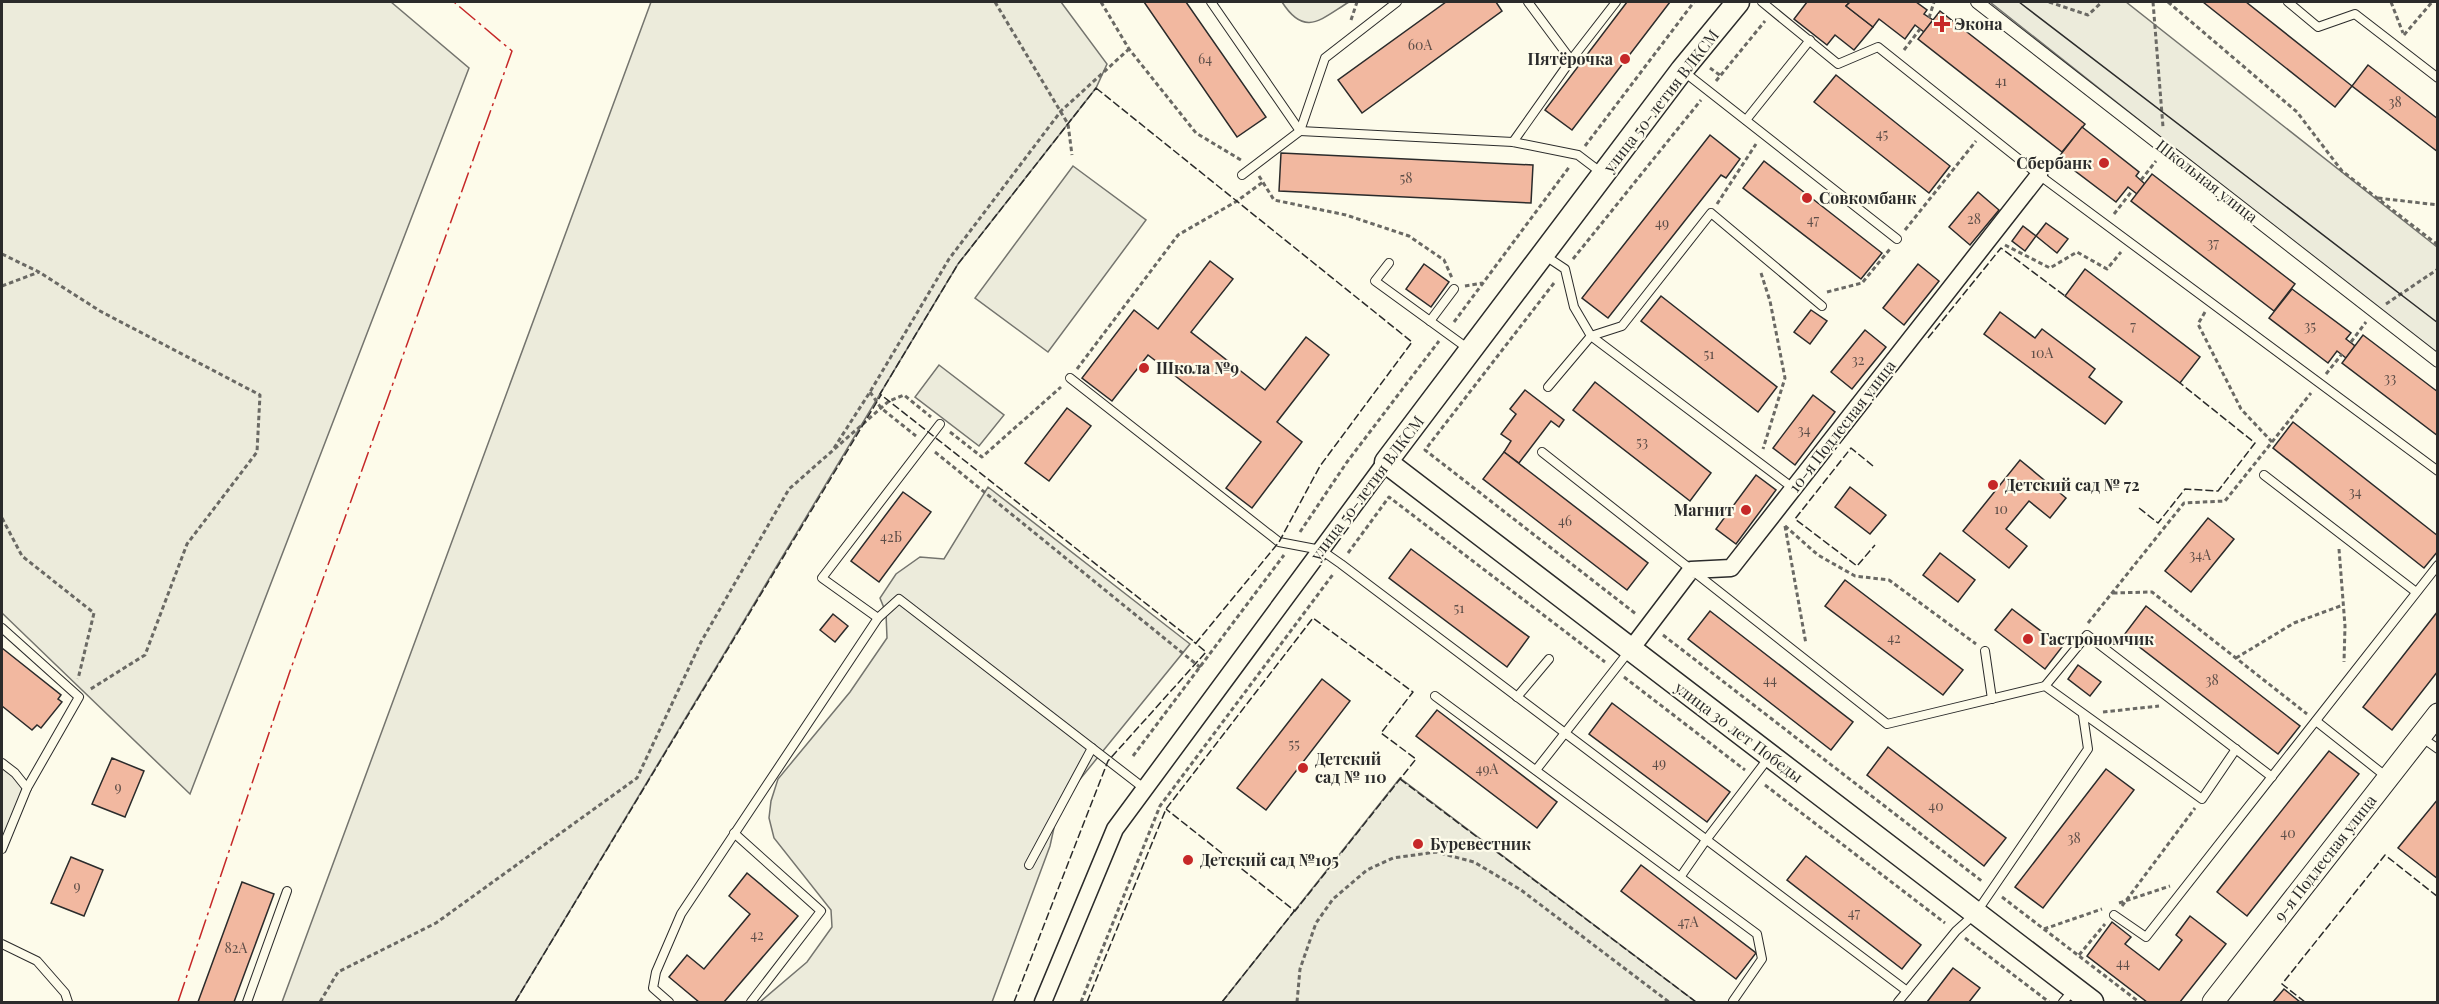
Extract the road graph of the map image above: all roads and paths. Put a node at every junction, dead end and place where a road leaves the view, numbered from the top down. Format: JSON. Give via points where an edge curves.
{"nodes":[{"id":1,"x":995,"y":2,"type":"edge"},
{"id":2,"x":1101,"y":2,"type":"edge"},
{"id":3,"x":1211,"y":2,"type":"edge"},
{"id":4,"x":1397,"y":2,"type":"edge"},
{"id":5,"x":1528,"y":2,"type":"edge"},
{"id":6,"x":1616,"y":2,"type":"edge"},
{"id":7,"x":1694,"y":2,"type":"edge"},
{"id":8,"x":1762,"y":2,"type":"edge"},
{"id":9,"x":1934,"y":2,"type":"edge"},
{"id":10,"x":1977,"y":2,"type":"edge"},
{"id":11,"x":2049,"y":2,"type":"edge"},
{"id":12,"x":2102,"y":2,"type":"edge"},
{"id":13,"x":2153,"y":2,"type":"edge"},
{"id":14,"x":2169,"y":2,"type":"edge"},
{"id":15,"x":2288,"y":2,"type":"edge"},
{"id":16,"x":2391,"y":2,"type":"edge"},
{"id":17,"x":2432,"y":2,"type":"edge"},
{"id":18,"x":1732,"y":5,"type":"edge"},
{"id":19,"x":1773,"y":11,"type":"junction"},
{"id":20,"x":1929,"y":18,"type":"dead end"},
{"id":21,"x":1920,"y":29,"type":"dead end"},
{"id":22,"x":2404,"y":36,"type":"junction"},
{"id":23,"x":1810,"y":40,"type":"junction"},
{"id":24,"x":2396,"y":45,"type":"junction"},
{"id":25,"x":1129,"y":49,"type":"junction"},
{"id":26,"x":1571,"y":60,"type":"junction"},
{"id":27,"x":1895,"y":61,"type":"junction"},
{"id":28,"x":1682,"y":70,"type":"junction"},
{"id":29,"x":1721,"y":76,"type":"dead end"},
{"id":30,"x":2438,"y":78,"type":"edge"},
{"id":31,"x":1061,"y":111,"type":"junction"},
{"id":32,"x":1746,"y":120,"type":"junction"},
{"id":33,"x":1300,"y":131,"type":"junction"},
{"id":34,"x":1984,"y":131,"type":"junction"},
{"id":35,"x":1763,"y":133,"type":"junction"},
{"id":36,"x":1513,"y":142,"type":"junction"},
{"id":37,"x":2165,"y":149,"type":"junction"},
{"id":38,"x":1072,"y":155,"type":"dead end"},
{"id":39,"x":1578,"y":155,"type":"junction"},
{"id":40,"x":1252,"y":167,"type":"junction"},
{"id":41,"x":1604,"y":174,"type":"junction"},
{"id":42,"x":1242,"y":175,"type":"dead end"},
{"id":43,"x":2038,"y":175,"type":"junction"},
{"id":44,"x":2141,"y":180,"type":"dead end"},
{"id":45,"x":1263,"y":182,"type":"junction"},
{"id":46,"x":2132,"y":191,"type":"dead end"},
{"id":47,"x":2376,"y":198,"type":"junction"},
{"id":48,"x":2438,"y":205,"type":"edge"},
{"id":49,"x":1711,"y":213,"type":"junction"},
{"id":50,"x":2105,"y":225,"type":"junction"},
{"id":51,"x":1990,"y":237,"type":"junction"},
{"id":52,"x":1898,"y":239,"type":"junction"},
{"id":53,"x":2129,"y":242,"type":"junction"},
{"id":54,"x":2438,"y":245,"type":"edge"},
{"id":55,"x":1754,"y":249,"type":"junction"},
{"id":56,"x":2,"y":254,"type":"edge"},
{"id":57,"x":1543,"y":254,"type":"junction"},
{"id":58,"x":1389,"y":263,"type":"dead end"},
{"id":59,"x":2438,"y":269,"type":"edge"},
{"id":60,"x":39,"y":272,"type":"junction"},
{"id":61,"x":1482,"y":282,"type":"junction"},
{"id":62,"x":2,"y":286,"type":"edge"},
{"id":63,"x":1455,"y":289,"type":"junction"},
{"id":64,"x":1811,"y":296,"type":"junction"},
{"id":65,"x":2210,"y":302,"type":"junction"},
{"id":66,"x":1822,"y":306,"type":"dead end"},
{"id":67,"x":1461,"y":310,"type":"junction"},
{"id":68,"x":2374,"y":312,"type":"junction"},
{"id":69,"x":1430,"y":321,"type":"junction"},
{"id":70,"x":1446,"y":333,"type":"junction"},
{"id":71,"x":1591,"y":336,"type":"junction"},
{"id":72,"x":2351,"y":342,"type":"dead end"},
{"id":73,"x":1470,"y":350,"type":"junction"},
{"id":74,"x":2342,"y":354,"type":"dead end"},
{"id":75,"x":2438,"y":361,"type":"edge"},
{"id":76,"x":1070,"y":378,"type":"junction"},
{"id":77,"x":2319,"y":383,"type":"junction"},
{"id":78,"x":1548,"y":387,"type":"dead end"},
{"id":79,"x":870,"y":392,"type":"junction"},
{"id":80,"x":881,"y":408,"type":"junction"},
{"id":81,"x":940,"y":424,"type":"junction"},
{"id":82,"x":918,"y":437,"type":"dead end"},
{"id":83,"x":2272,"y":442,"type":"junction"},
{"id":84,"x":927,"y":445,"type":"dead end"},
{"id":85,"x":1425,"y":450,"type":"dead end"},
{"id":86,"x":831,"y":452,"type":"junction"},
{"id":87,"x":1542,"y":452,"type":"dead end"},
{"id":88,"x":1386,"y":462,"type":"junction"},
{"id":89,"x":1759,"y":462,"type":"junction"},
{"id":90,"x":2438,"y":471,"type":"edge"},
{"id":91,"x":2264,"y":475,"type":"dead end"},
{"id":92,"x":1793,"y":488,"type":"junction"},
{"id":93,"x":1781,"y":504,"type":"junction"},
{"id":94,"x":2,"y":518,"type":"edge"},
{"id":95,"x":1785,"y":526,"type":"junction"},
{"id":96,"x":2338,"y":532,"type":"junction"},
{"id":97,"x":1296,"y":537,"type":"dead end"},
{"id":98,"x":1290,"y":546,"type":"dead end"},
{"id":99,"x":1321,"y":550,"type":"junction"},
{"id":100,"x":1341,"y":564,"type":"junction"},
{"id":101,"x":2438,"y":565,"type":"edge"},
{"id":102,"x":1691,"y":570,"type":"junction"},
{"id":103,"x":2416,"y":592,"type":"junction"},
{"id":104,"x":2113,"y":593,"type":"junction"},
{"id":105,"x":2343,"y":605,"type":"junction"},
{"id":106,"x":878,"y":618,"type":"junction"},
{"id":107,"x":1650,"y":624,"type":"junction"},
{"id":108,"x":2,"y":628,"type":"edge"},
{"id":109,"x":2087,"y":635,"type":"junction"},
{"id":110,"x":1631,"y":649,"type":"junction"},
{"id":111,"x":1986,"y":651,"type":"joint"},
{"id":112,"x":2236,"y":658,"type":"junction"},
{"id":113,"x":1549,"y":659,"type":"dead end"},
{"id":114,"x":1809,"y":663,"type":"junction"},
{"id":115,"x":1201,"y":668,"type":"junction"},
{"id":116,"x":1615,"y":669,"type":"junction"},
{"id":117,"x":2344,"y":685,"type":"junction"},
{"id":118,"x":2045,"y":686,"type":"junction"},
{"id":119,"x":1435,"y":696,"type":"dead end"},
{"id":120,"x":79,"y":697,"type":"junction"},
{"id":121,"x":1517,"y":698,"type":"junction"},
{"id":122,"x":1992,"y":699,"type":"junction"},
{"id":123,"x":2176,"y":704,"type":"junction"},
{"id":124,"x":2438,"y":714,"type":"edge"},
{"id":125,"x":2083,"y":715,"type":"junction"},
{"id":126,"x":2316,"y":721,"type":"junction"},
{"id":127,"x":1564,"y":734,"type":"junction"},
{"id":128,"x":2421,"y":736,"type":"junction"},
{"id":129,"x":1092,"y":748,"type":"junction"},
{"id":130,"x":2236,"y":749,"type":"junction"},
{"id":131,"x":2438,"y":749,"type":"edge"},
{"id":132,"x":1133,"y":756,"type":"dead end"},
{"id":133,"x":1770,"y":756,"type":"junction"},
{"id":134,"x":2,"y":763,"type":"edge"},
{"id":135,"x":1536,"y":770,"type":"junction"},
{"id":136,"x":1754,"y":776,"type":"junction"},
{"id":137,"x":2272,"y":777,"type":"junction"},
{"id":138,"x":2388,"y":778,"type":"junction"},
{"id":139,"x":27,"y":788,"type":"junction"},
{"id":140,"x":1144,"y":789,"type":"junction"},
{"id":141,"x":2202,"y":799,"type":"junction"},
{"id":142,"x":734,"y":833,"type":"junction"},
{"id":143,"x":1706,"y":840,"type":"junction"},
{"id":144,"x":2,"y":849,"type":"edge"},
{"id":145,"x":1029,"y":865,"type":"dead end"},
{"id":146,"x":1681,"y":876,"type":"junction"},
{"id":147,"x":1991,"y":888,"type":"junction"},
{"id":148,"x":287,"y":891,"type":"dead end"},
{"id":149,"x":1976,"y":914,"type":"junction"},
{"id":150,"x":2114,"y":915,"type":"junction"},
{"id":151,"x":1956,"y":931,"type":"junction"},
{"id":152,"x":2,"y":944,"type":"edge"},
{"id":153,"x":2078,"y":956,"type":"junction"},
{"id":154,"x":1907,"y":991,"type":"junction"},
{"id":155,"x":2069,"y":995,"type":"edge"},
{"id":156,"x":68,"y":1002,"type":"edge"},
{"id":157,"x":247,"y":1002,"type":"edge"},
{"id":158,"x":320,"y":1002,"type":"edge"},
{"id":159,"x":669,"y":1002,"type":"edge"},
{"id":160,"x":751,"y":1002,"type":"edge"},
{"id":161,"x":1043,"y":1002,"type":"edge"},
{"id":162,"x":1081,"y":1002,"type":"edge"},
{"id":163,"x":1297,"y":1002,"type":"edge"},
{"id":164,"x":1669,"y":1002,"type":"edge"},
{"id":165,"x":1734,"y":1002,"type":"edge"},
{"id":166,"x":1898,"y":1002,"type":"edge"},
{"id":167,"x":2049,"y":1002,"type":"edge"},
{"id":168,"x":2092,"y":1002,"type":"edge"},
{"id":169,"x":2139,"y":1002,"type":"edge"},
{"id":170,"x":2213,"y":1002,"type":"edge"}],
"edges":[{"from":1,"to":31,"type":"path"},
{"from":2,"to":25,"type":"path"},
{"from":3,"to":33,"type":"lane"},
{"from":4,"to":33,"type":"lane","via":[[1325,58]]},
{"from":5,"to":26,"type":"lane"},
{"from":6,"to":26,"type":"lane"},
{"from":7,"to":39,"type":"path"},
{"from":8,"to":19,"type":"lane"},
{"from":9,"to":20,"type":"path"},
{"from":10,"to":37,"type":"street","name":"Школьная улица"},
{"from":11,"to":12,"type":"path","via":[[2088,15]]},
{"from":13,"to":37,"type":"path"},
{"from":14,"to":47,"type":"path","via":[[2297,112],[2342,171]]},
{"from":15,"to":24,"type":"lane","via":[[2318,27],[2355,14]]},
{"from":16,"to":22,"type":"path"},
{"from":17,"to":22,"type":"path"},
{"from":18,"to":28,"type":"main road","name":"улица 50-летия ВЛКСМ"},
{"from":19,"to":23,"type":"lane"},
{"from":19,"to":29,"type":"path"},
{"from":21,"to":27,"type":"path"},
{"from":22,"to":24,"type":"path"},
{"from":23,"to":27,"type":"lane","via":[[1838,64],[1878,47]]},
{"from":23,"to":32,"type":"lane"},
{"from":24,"to":30,"type":"lane"},
{"from":25,"to":31,"type":"path"},
{"from":25,"to":40,"type":"path","via":[[1196,133]]},
{"from":26,"to":36,"type":"lane"},
{"from":27,"to":34,"type":"lane"},
{"from":28,"to":32,"type":"lane"},
{"from":28,"to":41,"type":"main road","name":"улица 50-летия ВЛКСМ"},
{"from":31,"to":38,"type":"path","via":[[1068,124]]},
{"from":31,"to":79,"type":"path","via":[[949,259]]},
{"from":32,"to":35,"type":"lane"},
{"from":33,"to":36,"type":"lane"},
{"from":33,"to":40,"type":"lane"},
{"from":34,"to":43,"type":"lane"},
{"from":34,"to":52,"type":"path"},
{"from":35,"to":49,"type":"path"},
{"from":35,"to":52,"type":"lane"},
{"from":36,"to":39,"type":"lane"},
{"from":37,"to":44,"type":"path"},
{"from":37,"to":68,"type":"street","name":"Школьная улица"},
{"from":39,"to":41,"type":"lane"},
{"from":39,"to":61,"type":"path"},
{"from":40,"to":42,"type":"lane"},
{"from":40,"to":45,"type":"path"},
{"from":41,"to":57,"type":"main road","name":"улица 50-летия ВЛКСМ"},
{"from":43,"to":50,"type":"lane"},
{"from":43,"to":51,"type":"street","name":"10-я Подлесная улица"},
{"from":45,"to":63,"type":"path","via":[[1274,200],[1346,215],[1409,236],[1444,261]]},
{"from":45,"to":76,"type":"path","via":[[1178,235]]},
{"from":46,"to":50,"type":"path"},
{"from":47,"to":48,"type":"path"},
{"from":47,"to":54,"type":"path"},
{"from":49,"to":55,"type":"lane"},
{"from":49,"to":71,"type":"lane","via":[[1622,326]]},
{"from":50,"to":53,"type":"lane"},
{"from":51,"to":53,"type":"path","via":[[2050,268],[2077,252],[2107,269]]},
{"from":51,"to":92,"type":"street","name":"10-я Подлесная улица"},
{"from":52,"to":64,"type":"path","via":[[1862,283]]},
{"from":53,"to":65,"type":"lane"},
{"from":55,"to":64,"type":"lane"},
{"from":55,"to":89,"type":"path","via":[[1770,301],[1785,378]]},
{"from":56,"to":60,"type":"path"},
{"from":57,"to":71,"type":"lane","via":[[1565,269],[1574,307]]},
{"from":57,"to":73,"type":"main road","name":"улица 50-летия ВЛКСМ"},
{"from":58,"to":69,"type":"lane","via":[[1375,281]]},
{"from":59,"to":68,"type":"path"},
{"from":60,"to":62,"type":"path"},
{"from":60,"to":120,"type":"path","via":[[100,311],[260,395],[257,452],[187,544],[145,655]]},
{"from":61,"to":63,"type":"path"},
{"from":61,"to":67,"type":"path"},
{"from":63,"to":67,"type":"path","via":[[1456,304]]},
{"from":63,"to":69,"type":"lane"},
{"from":64,"to":66,"type":"lane"},
{"from":65,"to":77,"type":"lane"},
{"from":65,"to":83,"type":"path","via":[[2198,324],[2241,409]]},
{"from":67,"to":70,"type":"path"},
{"from":68,"to":72,"type":"path"},
{"from":68,"to":75,"type":"street","name":"Школьная улица"},
{"from":69,"to":70,"type":"lane"},
{"from":70,"to":73,"type":"lane"},
{"from":70,"to":97,"type":"path","via":[[1347,462]]},
{"from":71,"to":78,"type":"lane"},
{"from":71,"to":89,"type":"lane"},
{"from":73,"to":88,"type":"main road","name":"улица 50-летия ВЛКСМ"},
{"from":74,"to":77,"type":"path"},
{"from":76,"to":81,"type":"path","via":[[982,457]]},
{"from":76,"to":99,"type":"lane","via":[[1279,542]]},
{"from":77,"to":83,"type":"path"},
{"from":77,"to":90,"type":"lane"},
{"from":79,"to":80,"type":"path"},
{"from":79,"to":86,"type":"path"},
{"from":80,"to":81,"type":"path","via":[[904,396]]},
{"from":80,"to":82,"type":"path"},
{"from":80,"to":86,"type":"path"},
{"from":81,"to":106,"type":"lane","via":[[822,578]]},
{"from":83,"to":104,"type":"path","via":[[2225,501],[2184,503]]},
{"from":84,"to":115,"type":"path"},
{"from":85,"to":107,"type":"path"},
{"from":86,"to":158,"type":"path","via":[[789,489],[701,642],[637,778],[436,923],[338,972]]},
{"from":87,"to":102,"type":"lane"},
{"from":88,"to":99,"type":"street","name":"улица 50-летия ВЛКСМ"},
{"from":88,"to":110,"type":"main road","name":"улица 30 лет Победы"},
{"from":89,"to":92,"type":"lane"},
{"from":91,"to":96,"type":"lane"},
{"from":92,"to":93,"type":"street","name":"10-я Подлесная улица"},
{"from":93,"to":95,"type":"path"},
{"from":93,"to":102,"type":"street","name":"10-я Подлесная улица","via":[[1731,568]]},
{"from":94,"to":120,"type":"path","via":[[22,556],[94,613],[77,685]]},
{"from":95,"to":111,"type":"path","via":[[1818,555],[1855,576],[1889,580]]},
{"from":95,"to":114,"type":"path"},
{"from":96,"to":103,"type":"lane"},
{"from":96,"to":105,"type":"path"},
{"from":98,"to":115,"type":"path"},
{"from":99,"to":100,"type":"lane"},
{"from":99,"to":140,"type":"street","name":"улица 50-летия ВЛКСМ"},
{"from":100,"to":116,"type":"path","via":[[1389,497]]},
{"from":100,"to":121,"type":"lane"},
{"from":100,"to":162,"type":"path","via":[[1160,806]]},
{"from":101,"to":103,"type":"lane"},
{"from":102,"to":107,"type":"street"},
{"from":102,"to":114,"type":"lane"},
{"from":103,"to":117,"type":"lane"},
{"from":104,"to":109,"type":"path","via":[[2086,627]]},
{"from":104,"to":112,"type":"path","via":[[2152,592]]},
{"from":105,"to":112,"type":"path","via":[[2294,623]]},
{"from":105,"to":117,"type":"path"},
{"from":106,"to":129,"type":"lane","via":[[899,599]]},
{"from":106,"to":142,"type":"lane"},
{"from":107,"to":110,"type":"street"},
{"from":107,"to":147,"type":"path"},
{"from":108,"to":120,"type":"lane"},
{"from":109,"to":118,"type":"lane"},
{"from":109,"to":123,"type":"lane"},
{"from":110,"to":116,"type":"lane"},
{"from":110,"to":133,"type":"main road","name":"улица 30 лет Победы"},
{"from":111,"to":122,"type":"lane"},
{"from":112,"to":126,"type":"path"},
{"from":113,"to":121,"type":"lane"},
{"from":114,"to":122,"type":"lane","via":[[1887,724]]},
{"from":115,"to":132,"type":"path"},
{"from":116,"to":127,"type":"lane"},
{"from":116,"to":136,"type":"path"},
{"from":117,"to":126,"type":"lane"},
{"from":118,"to":122,"type":"lane"},
{"from":118,"to":125,"type":"lane"},
{"from":119,"to":135,"type":"lane"},
{"from":120,"to":139,"type":"lane"},
{"from":121,"to":127,"type":"lane"},
{"from":123,"to":125,"type":"path"},
{"from":123,"to":130,"type":"lane"},
{"from":124,"to":128,"type":"street","name":"9-я Подлесная улица"},
{"from":125,"to":141,"type":"lane"},
{"from":125,"to":147,"type":"lane","via":[[2088,749]]},
{"from":126,"to":137,"type":"lane"},
{"from":126,"to":138,"type":"lane"},
{"from":127,"to":135,"type":"lane"},
{"from":127,"to":143,"type":"lane"},
{"from":128,"to":131,"type":"lane"},
{"from":128,"to":138,"type":"street","name":"9-я Подлесная улица"},
{"from":129,"to":140,"type":"lane"},
{"from":129,"to":145,"type":"lane"},
{"from":130,"to":137,"type":"lane"},
{"from":130,"to":141,"type":"lane"},
{"from":133,"to":136,"type":"lane"},
{"from":133,"to":149,"type":"main road","name":"улица 30 лет Победы"},
{"from":134,"to":139,"type":"lane"},
{"from":135,"to":146,"type":"lane"},
{"from":136,"to":143,"type":"lane"},
{"from":136,"to":151,"type":"path"},
{"from":137,"to":150,"type":"lane","via":[[2146,937]]},
{"from":138,"to":170,"type":"street","name":"9-я Подлесная улица"},
{"from":139,"to":144,"type":"lane"},
{"from":140,"to":161,"type":"street","name":"улица 50-летия ВЛКСМ","via":[[1115,829]]},
{"from":141,"to":150,"type":"path"},
{"from":142,"to":159,"type":"lane","via":[[681,914],[657,972],[653,988]]},
{"from":142,"to":160,"type":"lane","via":[[821,911]]},
{"from":143,"to":146,"type":"lane"},
{"from":143,"to":154,"type":"lane"},
{"from":146,"to":165,"type":"lane","via":[[1757,934],[1762,959]]},
{"from":147,"to":149,"type":"lane"},
{"from":147,"to":153,"type":"path"},
{"from":148,"to":157,"type":"lane"},
{"from":149,"to":151,"type":"lane"},
{"from":149,"to":155,"type":"main road","name":"улица 30 лет Победы"},
{"from":150,"to":153,"type":"path"},
{"from":151,"to":154,"type":"lane"},
{"from":151,"to":167,"type":"path"},
{"from":152,"to":156,"type":"lane","via":[[37,961],[65,993]]},
{"from":153,"to":169,"type":"path"},
{"from":154,"to":166,"type":"lane"},
{"from":155,"to":168,"type":"main road","name":"улица 30 лет Победы"},
{"from":163,"to":164,"type":"path","via":[[1300,969],[1316,923],[1333,899],[1367,870],[1393,858],[1436,852],[1474,862],[1521,890]]}]}
